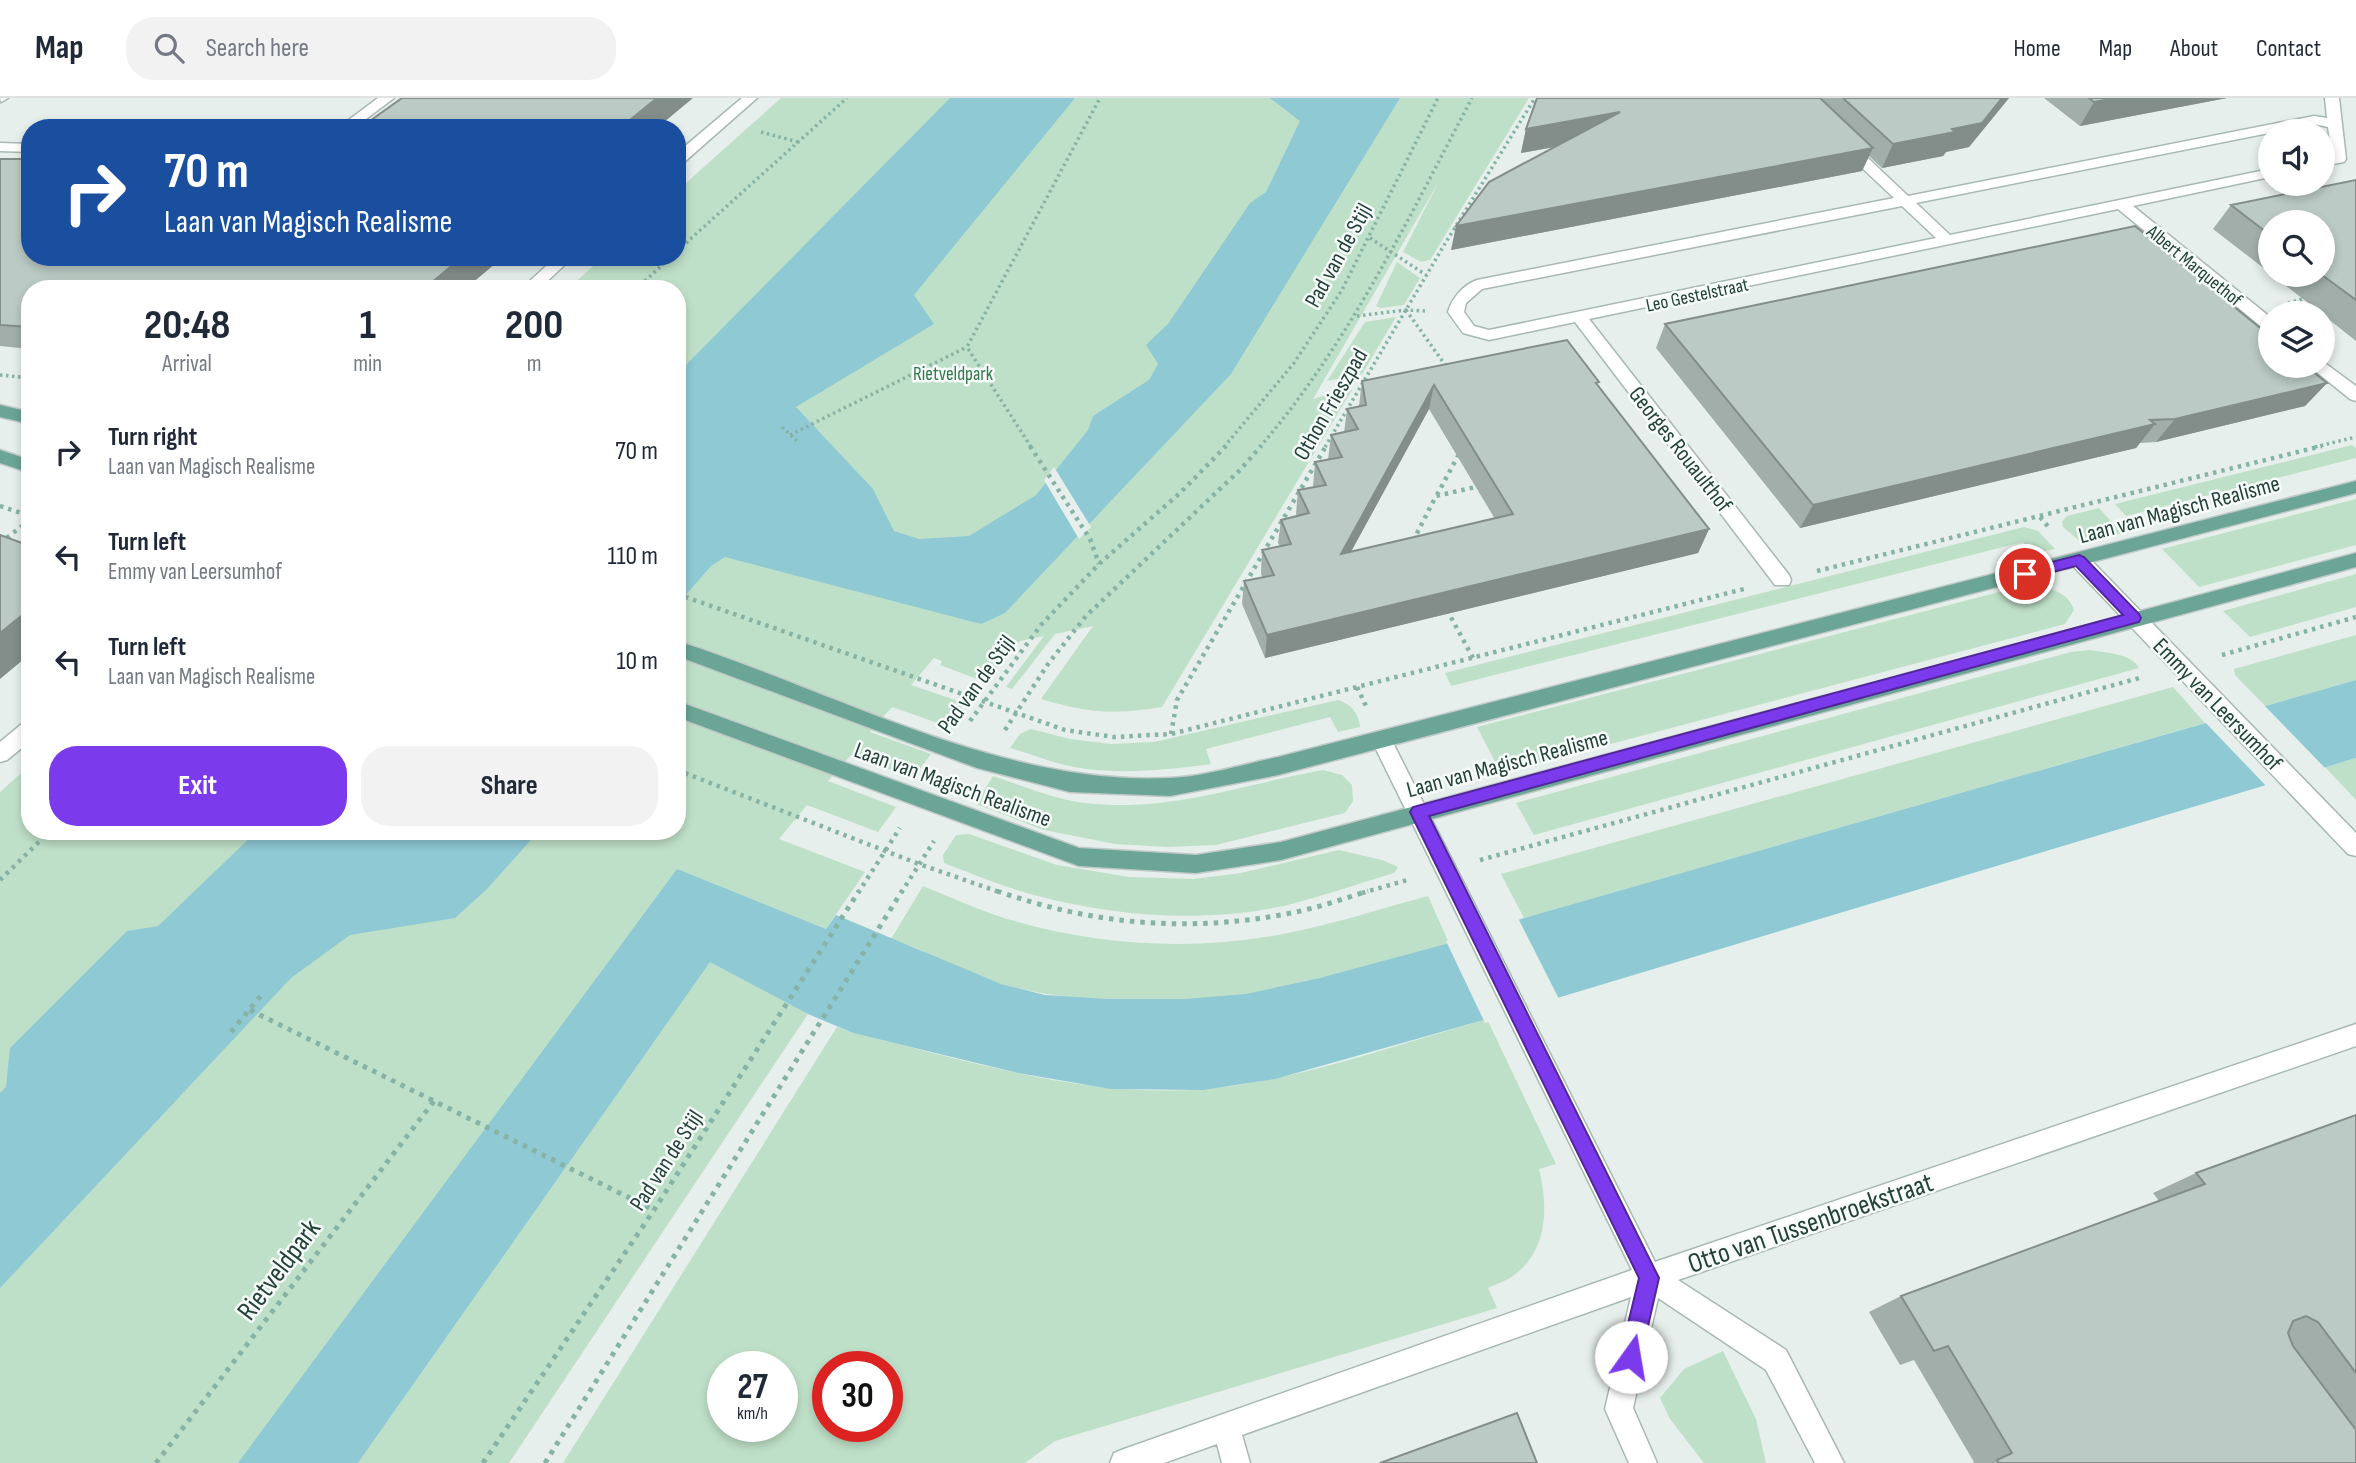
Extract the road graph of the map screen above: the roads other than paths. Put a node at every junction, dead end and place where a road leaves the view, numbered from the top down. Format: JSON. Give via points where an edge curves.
{"nodes":[{"id":1,"x":387,"y":98,"type":"edge"},
{"id":2,"x":750,"y":98,"type":"edge"},
{"id":3,"x":2332,"y":98,"type":"edge"},
{"id":4,"x":358,"y":119,"type":"edge"},
{"id":5,"x":2334,"y":119,"type":"edge"},
{"id":6,"x":2335,"y":124,"type":"edge"},
{"id":7,"x":2258,"y":131,"type":"edge"},
{"id":8,"x":1839,"y":138,"type":"edge"},
{"id":9,"x":0,"y":147,"type":"edge"},
{"id":10,"x":21,"y":148,"type":"edge"},
{"id":11,"x":686,"y":153,"type":"edge"},
{"id":12,"x":2335,"y":160,"type":"edge"},
{"id":13,"x":2258,"y":175,"type":"edge"},
{"id":14,"x":1907,"y":202,"type":"junction"},
{"id":15,"x":2121,"y":204,"type":"junction"},
{"id":16,"x":1948,"y":241,"type":"junction"},
{"id":17,"x":556,"y":266,"type":"edge"},
{"id":18,"x":539,"y":280,"type":"edge"},
{"id":19,"x":2258,"y":316,"type":"edge"},
{"id":20,"x":1580,"y":318,"type":"junction"},
{"id":21,"x":2335,"y":378,"type":"edge"},
{"id":22,"x":2356,"y":395,"type":"edge"},
{"id":23,"x":0,"y":411,"type":"edge"},
{"id":24,"x":21,"y":416,"type":"edge"},
{"id":25,"x":0,"y":456,"type":"edge"},
{"id":26,"x":21,"y":464,"type":"edge"},
{"id":27,"x":2356,"y":487,"type":"edge"},
{"id":28,"x":2356,"y":560,"type":"edge"},
{"id":29,"x":2079,"y":561,"type":"junction"},
{"id":30,"x":1782,"y":580,"type":"road end"},
{"id":31,"x":2134,"y":618,"type":"junction"},
{"id":32,"x":686,"y":651,"type":"edge"},
{"id":33,"x":686,"y":712,"type":"edge"},
{"id":34,"x":21,"y":736,"type":"edge"},
{"id":35,"x":1381,"y":739,"type":"junction"},
{"id":36,"x":0,"y":754,"type":"edge"},
{"id":37,"x":1419,"y":812,"type":"junction"},
{"id":38,"x":2356,"y":847,"type":"edge"},
{"id":39,"x":2356,"y":1035,"type":"edge"},
{"id":40,"x":1649,"y":1278,"type":"junction"},
{"id":41,"x":1226,"y":1427,"type":"junction"},
{"id":42,"x":1124,"y":1463,"type":"edge"},
{"id":43,"x":1236,"y":1463,"type":"edge"},
{"id":44,"x":1643,"y":1463,"type":"edge"},
{"id":45,"x":1830,"y":1463,"type":"edge"}],
"edges":[{"from":1,"to":4,"type":"street"},
{"from":2,"to":11,"type":"street"},
{"from":3,"to":5,"type":"street"},
{"from":6,"to":12,"type":"street","via":[[2339,159]]},
{"from":7,"to":14,"type":"street"},
{"from":8,"to":14,"type":"street"},
{"from":9,"to":10,"type":"street"},
{"from":13,"to":15,"type":"street","name":"Leo Gestelstraat"},
{"from":14,"to":16,"type":"street"},
{"from":14,"to":20,"type":"street","name":"Leo Gestelstraat","via":[[1477,285],[1459,301],[1456,312],[1463,328],[1489,335]]},
{"from":15,"to":16,"type":"street","name":"Leo Gestelstraat"},
{"from":15,"to":19,"type":"street","name":"Albert Marquethof"},
{"from":16,"to":20,"type":"street","name":"Leo Gestelstraat"},
{"from":17,"to":18,"type":"street"},
{"from":20,"to":30,"type":"street","name":"Georges Rouaulthof"},
{"from":21,"to":22,"type":"street"},
{"from":23,"to":24,"type":"main road"},
{"from":25,"to":26,"type":"main road"},
{"from":27,"to":29,"type":"main road","name":"Laan van Magisch Realisme"},
{"from":28,"to":31,"type":"main road","name":"Laan van Magisch Realisme"},
{"from":29,"to":31,"type":"street","name":"Emmy van Leersumhof"},
{"from":29,"to":35,"type":"main road","name":"Laan van Magisch Realisme"},
{"from":31,"to":37,"type":"main road","name":"Laan van Magisch Realisme"},
{"from":31,"to":38,"type":"street","name":"Emmy van Leersumhof"},
{"from":32,"to":35,"type":"main road","name":"Laan van Magisch Realisme","via":[[984,762],[1070,783],[1170,787]]},
{"from":33,"to":37,"type":"main road","name":"Laan van Magisch Realisme","via":[[1079,857],[1196,864],[1281,851]]},
{"from":34,"to":36,"type":"street"},
{"from":35,"to":37,"type":"street"},
{"from":37,"to":40,"type":"street"},
{"from":39,"to":40,"type":"street","name":"Otto van Tussenbroekstraat"},
{"from":40,"to":41,"type":"street","name":"Otto van Tussenbroekstraat"},
{"from":40,"to":44,"type":"street","via":[[1619,1409]]},
{"from":40,"to":45,"type":"street","via":[[1776,1360]]},
{"from":41,"to":42,"type":"street","name":"Otto van Tussenbroekstraat"},
{"from":41,"to":43,"type":"street"}]}
